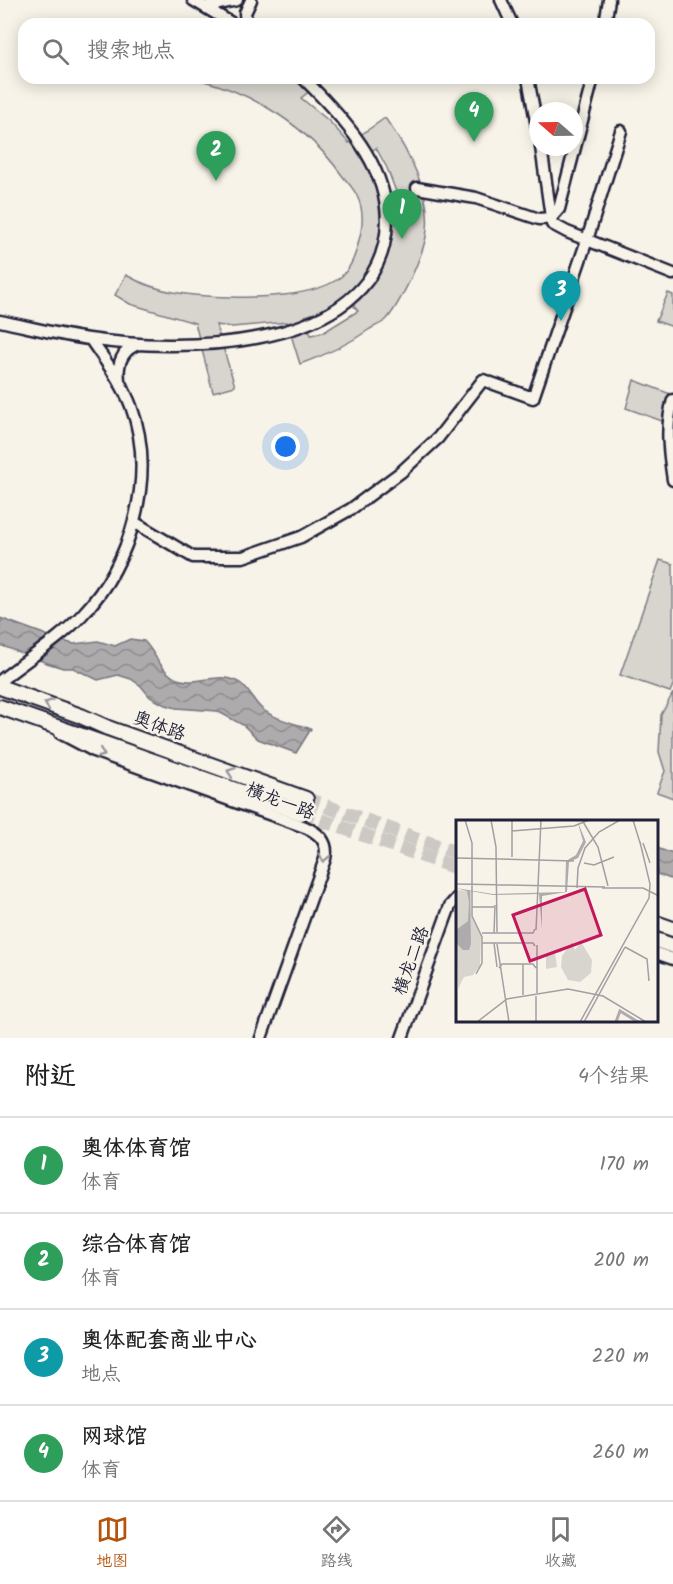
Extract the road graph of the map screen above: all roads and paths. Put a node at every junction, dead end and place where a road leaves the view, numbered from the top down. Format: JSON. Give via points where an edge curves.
{"nodes":[{"id":1,"x":193,"y":0,"type":"edge"},
{"id":2,"x":237,"y":0,"type":"edge"},
{"id":3,"x":251,"y":0,"type":"edge"},
{"id":4,"x":501,"y":0,"type":"edge"},
{"id":5,"x":609,"y":0,"type":"edge"},
{"id":6,"x":206,"y":7,"type":"junction"},
{"id":7,"x":223,"y":18,"type":"edge"},
{"id":8,"x":245,"y":18,"type":"edge"},
{"id":9,"x":509,"y":18,"type":"edge"},
{"id":10,"x":606,"y":18,"type":"edge"},
{"id":11,"x":309,"y":84,"type":"edge"},
{"id":12,"x":529,"y":84,"type":"edge"},
{"id":13,"x":591,"y":84,"type":"edge"},
{"id":14,"x":532,"y":102,"type":"edge"},
{"id":15,"x":621,"y":131,"type":"dead end"},
{"id":16,"x":542,"y":156,"type":"edge"},
{"id":17,"x":417,"y":188,"type":"dead end"},
{"id":18,"x":551,"y":218,"type":"junction"},
{"id":19,"x":587,"y":240,"type":"junction"},
{"id":20,"x":673,"y":274,"type":"edge"},
{"id":21,"x":0,"y":321,"type":"edge"},
{"id":22,"x":91,"y":340,"type":"junction"},
{"id":23,"x":140,"y":344,"type":"junction"},
{"id":24,"x":120,"y":383,"type":"junction"},
{"id":25,"x":673,"y":400,"type":"edge"},
{"id":26,"x":673,"y":480,"type":"edge"},
{"id":27,"x":134,"y":522,"type":"junction"},
{"id":28,"x":0,"y":681,"type":"edge"},
{"id":29,"x":0,"y":687,"type":"edge"},
{"id":30,"x":0,"y":707,"type":"edge"},
{"id":31,"x":30,"y":718,"type":"junction"},
{"id":32,"x":306,"y":799,"type":"tunnel mouth"},
{"id":33,"x":301,"y":813,"type":"tunnel mouth"},
{"id":34,"x":456,"y":899,"type":"edge"},
{"id":35,"x":658,"y":923,"type":"edge"},
{"id":36,"x":673,"y":929,"type":"edge"},
{"id":37,"x":658,"y":940,"type":"edge"},
{"id":38,"x":673,"y":946,"type":"edge"},
{"id":39,"x":658,"y":953,"type":"edge"},
{"id":40,"x":673,"y":959,"type":"edge"},
{"id":41,"x":261,"y":1038,"type":"edge"},
{"id":42,"x":402,"y":1038,"type":"edge"}],
"edges":[{"from":1,"to":6,"type":"street"},
{"from":2,"to":6,"type":"street"},
{"from":3,"to":8,"type":"street"},
{"from":4,"to":9,"type":"street"},
{"from":5,"to":10,"type":"street"},
{"from":6,"to":7,"type":"street"},
{"from":11,"to":23,"type":"street","via":[[361,144],[385,196],[386,239],[370,279],[338,308],[285,331],[224,342]]},
{"from":12,"to":14,"type":"street"},
{"from":13,"to":18,"type":"street","via":[[559,209]]},
{"from":15,"to":19,"type":"street"},
{"from":16,"to":18,"type":"street"},
{"from":17,"to":18,"type":"street","via":[[476,198],[539,219]]},
{"from":18,"to":19,"type":"street","via":[[557,228]]},
{"from":19,"to":20,"type":"street"},
{"from":19,"to":27,"type":"street","via":[[532,398],[483,380],[438,438],[351,509],[301,537],[243,557],[193,557]]},
{"from":21,"to":22,"type":"street"},
{"from":22,"to":23,"type":"street"},
{"from":22,"to":24,"type":"street"},
{"from":23,"to":24,"type":"street","via":[[120,360]]},
{"from":24,"to":27,"type":"street","via":[[132,408],[140,452]]},
{"from":25,"to":26,"type":"street","via":[[668,432]]},
{"from":27,"to":28,"type":"street","via":[[112,576],[90,606]]},
{"from":32,"to":29,"type":"main road","name":"奥体路","one_way":true},
{"from":30,"to":31,"type":"main road","name":"奥体路"},
{"from":31,"to":33,"type":"main road","name":"奥体路"},
{"from":31,"to":41,"type":"street","name":"横龙一路","one_way":true,"via":[[96,752],[305,827],[324,843],[325,859]]},
{"from":34,"to":42,"type":"street","name":"横龙二路","via":[[450,906]]},
{"from":35,"to":36,"type":"main road"},
{"from":37,"to":38,"type":"main road"},
{"from":39,"to":40,"type":"street"}]}
